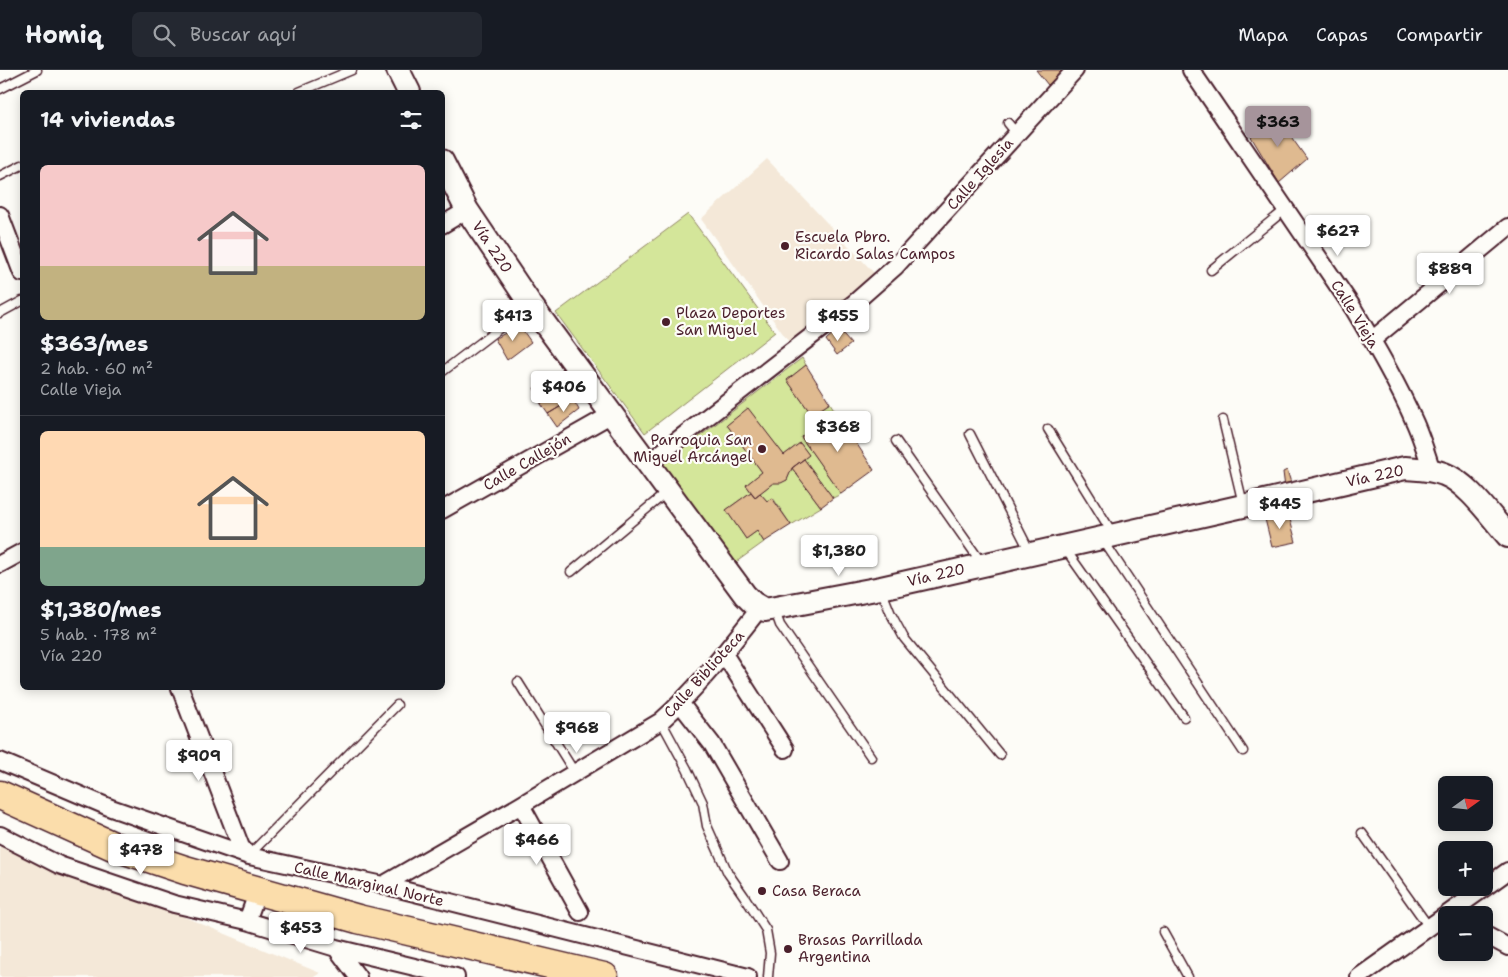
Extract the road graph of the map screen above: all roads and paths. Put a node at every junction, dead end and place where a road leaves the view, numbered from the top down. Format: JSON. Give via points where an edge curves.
{"nodes":[{"id":1,"x":37,"y":70,"type":"edge"},
{"id":2,"x":352,"y":70,"type":"edge"},
{"id":3,"x":398,"y":70,"type":"edge"},
{"id":4,"x":1075,"y":70,"type":"edge"},
{"id":5,"x":1191,"y":70,"type":"edge"},
{"id":6,"x":0,"y":89,"type":"edge"},
{"id":7,"x":304,"y":90,"type":"edge"},
{"id":8,"x":408,"y":90,"type":"edge"},
{"id":9,"x":20,"y":166,"type":"edge"},
{"id":10,"x":445,"y":166,"type":"edge"},
{"id":11,"x":0,"y":176,"type":"edge"},
{"id":12,"x":1286,"y":209,"type":"junction"},
{"id":13,"x":466,"y":210,"type":"junction"},
{"id":14,"x":0,"y":215,"type":"edge"},
{"id":15,"x":445,"y":223,"type":"edge"},
{"id":16,"x":1508,"y":227,"type":"edge"},
{"id":17,"x":20,"y":264,"type":"edge"},
{"id":18,"x":1211,"y":270,"type":"dead end"},
{"id":19,"x":20,"y":302,"type":"edge"},
{"id":20,"x":531,"y":306,"type":"junction"},
{"id":21,"x":0,"y":312,"type":"edge"},
{"id":22,"x":1372,"y":340,"type":"junction"},
{"id":23,"x":445,"y":370,"type":"edge"},
{"id":24,"x":612,"y":414,"type":"junction"},
{"id":25,"x":1223,"y":420,"type":"dead end"},
{"id":26,"x":1048,"y":429,"type":"dead end"},
{"id":27,"x":970,"y":434,"type":"dead end"},
{"id":28,"x":896,"y":441,"type":"dead end"},
{"id":29,"x":648,"y":463,"type":"junction"},
{"id":30,"x":1432,"y":471,"type":"junction"},
{"id":31,"x":668,"y":491,"type":"junction"},
{"id":32,"x":1243,"y":506,"type":"junction"},
{"id":33,"x":445,"y":508,"type":"edge"},
{"id":34,"x":1508,"y":536,"type":"edge"},
{"id":35,"x":1108,"y":537,"type":"junction"},
{"id":36,"x":1063,"y":546,"type":"junction"},
{"id":37,"x":20,"y":553,"type":"edge"},
{"id":38,"x":1031,"y":554,"type":"junction"},
{"id":39,"x":0,"y":564,"type":"edge"},
{"id":40,"x":983,"y":564,"type":"junction"},
{"id":41,"x":571,"y":572,"type":"dead end"},
{"id":42,"x":881,"y":588,"type":"junction"},
{"id":43,"x":767,"y":608,"type":"junction"},
{"id":44,"x":724,"y":654,"type":"junction"},
{"id":45,"x":518,"y":682,"type":"dead end"},
{"id":46,"x":181,"y":690,"type":"edge"},
{"id":47,"x":680,"y":703,"type":"junction"},
{"id":48,"x":397,"y":705,"type":"dead end"},
{"id":49,"x":1184,"y":717,"type":"dead end"},
{"id":50,"x":661,"y":721,"type":"junction"},
{"id":51,"x":784,"y":749,"type":"dead end"},
{"id":52,"x":1243,"y":751,"type":"dead end"},
{"id":53,"x":1000,"y":755,"type":"dead end"},
{"id":54,"x":871,"y":757,"type":"dead end"},
{"id":55,"x":0,"y":760,"type":"edge"},
{"id":56,"x":575,"y":773,"type":"junction"},
{"id":57,"x":0,"y":795,"type":"edge"},
{"id":58,"x":521,"y":805,"type":"junction"},
{"id":59,"x":1362,"y":833,"type":"dead end"},
{"id":60,"x":0,"y":834,"type":"edge"},
{"id":61,"x":249,"y":856,"type":"junction"},
{"id":62,"x":780,"y":861,"type":"dead end"},
{"id":63,"x":1508,"y":871,"type":"edge"},
{"id":64,"x":383,"y":885,"type":"junction"},
{"id":65,"x":258,"y":891,"type":"junction"},
{"id":66,"x":1460,"y":906,"type":"edge"},
{"id":67,"x":580,"y":912,"type":"dead end"},
{"id":68,"x":1438,"y":921,"type":"edge"},
{"id":69,"x":247,"y":922,"type":"junction"},
{"id":70,"x":1429,"y":927,"type":"junction"},
{"id":71,"x":1163,"y":932,"type":"dead end"},
{"id":72,"x":1493,"y":939,"type":"edge"},
{"id":73,"x":1508,"y":947,"type":"edge"},
{"id":74,"x":336,"y":948,"type":"junction"},
{"id":75,"x":358,"y":977,"type":"edge"},
{"id":76,"x":456,"y":977,"type":"edge"},
{"id":77,"x":604,"y":977,"type":"edge"},
{"id":78,"x":748,"y":977,"type":"edge"},
{"id":79,"x":768,"y":977,"type":"edge"},
{"id":80,"x":1188,"y":977,"type":"edge"},
{"id":81,"x":1359,"y":977,"type":"edge"}],
"edges":[{"from":1,"to":6,"type":"lane"},
{"from":2,"to":7,"type":"lane"},
{"from":3,"to":8,"type":"main road"},
{"from":4,"to":29,"type":"street","name":"Calle Iglesia","via":[[1012,129],[895,267],[853,304]]},
{"from":5,"to":12,"type":"street","name":"Calle Vieja"},
{"from":9,"to":11,"type":"lane"},
{"from":10,"to":13,"type":"main road","name":"Vía 220"},
{"from":12,"to":18,"type":"lane"},
{"from":12,"to":22,"type":"street","name":"Calle Vieja"},
{"from":13,"to":15,"type":"street"},
{"from":13,"to":20,"type":"main road","name":"Vía 220"},
{"from":14,"to":17,"type":"street","via":[[15,244]]},
{"from":16,"to":22,"type":"street"},
{"from":19,"to":21,"type":"lane"},
{"from":20,"to":23,"type":"lane"},
{"from":20,"to":24,"type":"main road","name":"Vía 220"},
{"from":22,"to":30,"type":"street","name":"Calle Vieja","via":[[1416,424]]},
{"from":24,"to":29,"type":"main road","name":"Vía 220"},
{"from":24,"to":33,"type":"street","name":"Calle Callejón"},
{"from":25,"to":32,"type":"lane"},
{"from":26,"to":35,"type":"lane"},
{"from":27,"to":38,"type":"lane"},
{"from":28,"to":40,"type":"lane"},
{"from":29,"to":31,"type":"main road","name":"Vía 220"},
{"from":30,"to":32,"type":"main road","name":"Vía 220","via":[[1405,468]]},
{"from":30,"to":34,"type":"main road","name":"Vía 220","via":[[1456,481]]},
{"from":31,"to":41,"type":"lane"},
{"from":31,"to":43,"type":"main road","name":"Vía 220","via":[[746,595]]},
{"from":32,"to":35,"type":"main road","name":"Vía 220"},
{"from":35,"to":36,"type":"main road","name":"Vía 220"},
{"from":35,"to":52,"type":"lane"},
{"from":36,"to":38,"type":"main road","name":"Vía 220"},
{"from":36,"to":49,"type":"lane"},
{"from":37,"to":39,"type":"street"},
{"from":38,"to":40,"type":"main road","name":"Vía 220"},
{"from":40,"to":42,"type":"main road","name":"Vía 220"},
{"from":42,"to":43,"type":"main road","name":"Vía 220"},
{"from":42,"to":53,"type":"lane","via":[[904,638]]},
{"from":43,"to":44,"type":"street","name":"Calle Biblioteca"},
{"from":43,"to":54,"type":"lane"},
{"from":44,"to":47,"type":"street","name":"Calle Biblioteca"},
{"from":44,"to":51,"type":"street"},
{"from":45,"to":56,"type":"lane"},
{"from":46,"to":61,"type":"street","via":[[241,847]]},
{"from":47,"to":50,"type":"street","name":"Calle Biblioteca"},
{"from":47,"to":62,"type":"street","via":[[712,744]]},
{"from":48,"to":61,"type":"lane"},
{"from":50,"to":56,"type":"street","name":"Calle Biblioteca"},
{"from":50,"to":79,"type":"lane","via":[[703,803],[707,826],[728,874],[766,930],[770,952]]},
{"from":55,"to":61,"type":"street","name":"Calle Marginal Norte","via":[[111,808]]},
{"from":56,"to":58,"type":"street","name":"Calle Biblioteca"},
{"from":57,"to":65,"type":"highway","via":[[113,846]]},
{"from":58,"to":64,"type":"street","name":"Calle Biblioteca"},
{"from":58,"to":67,"type":"street"},
{"from":59,"to":70,"type":"lane"},
{"from":60,"to":69,"type":"street","via":[[59,865],[174,904]]},
{"from":61,"to":64,"type":"street","name":"Calle Marginal Norte"},
{"from":63,"to":66,"type":"street"},
{"from":64,"to":78,"type":"street","name":"Calle Marginal Norte"},
{"from":65,"to":69,"type":"street"},
{"from":65,"to":77,"type":"highway","via":[[358,919]]},
{"from":68,"to":70,"type":"street"},
{"from":69,"to":74,"type":"street"},
{"from":70,"to":81,"type":"street"},
{"from":71,"to":80,"type":"lane"},
{"from":72,"to":73,"type":"street"},
{"from":74,"to":75,"type":"street"},
{"from":74,"to":76,"type":"street"}]}
